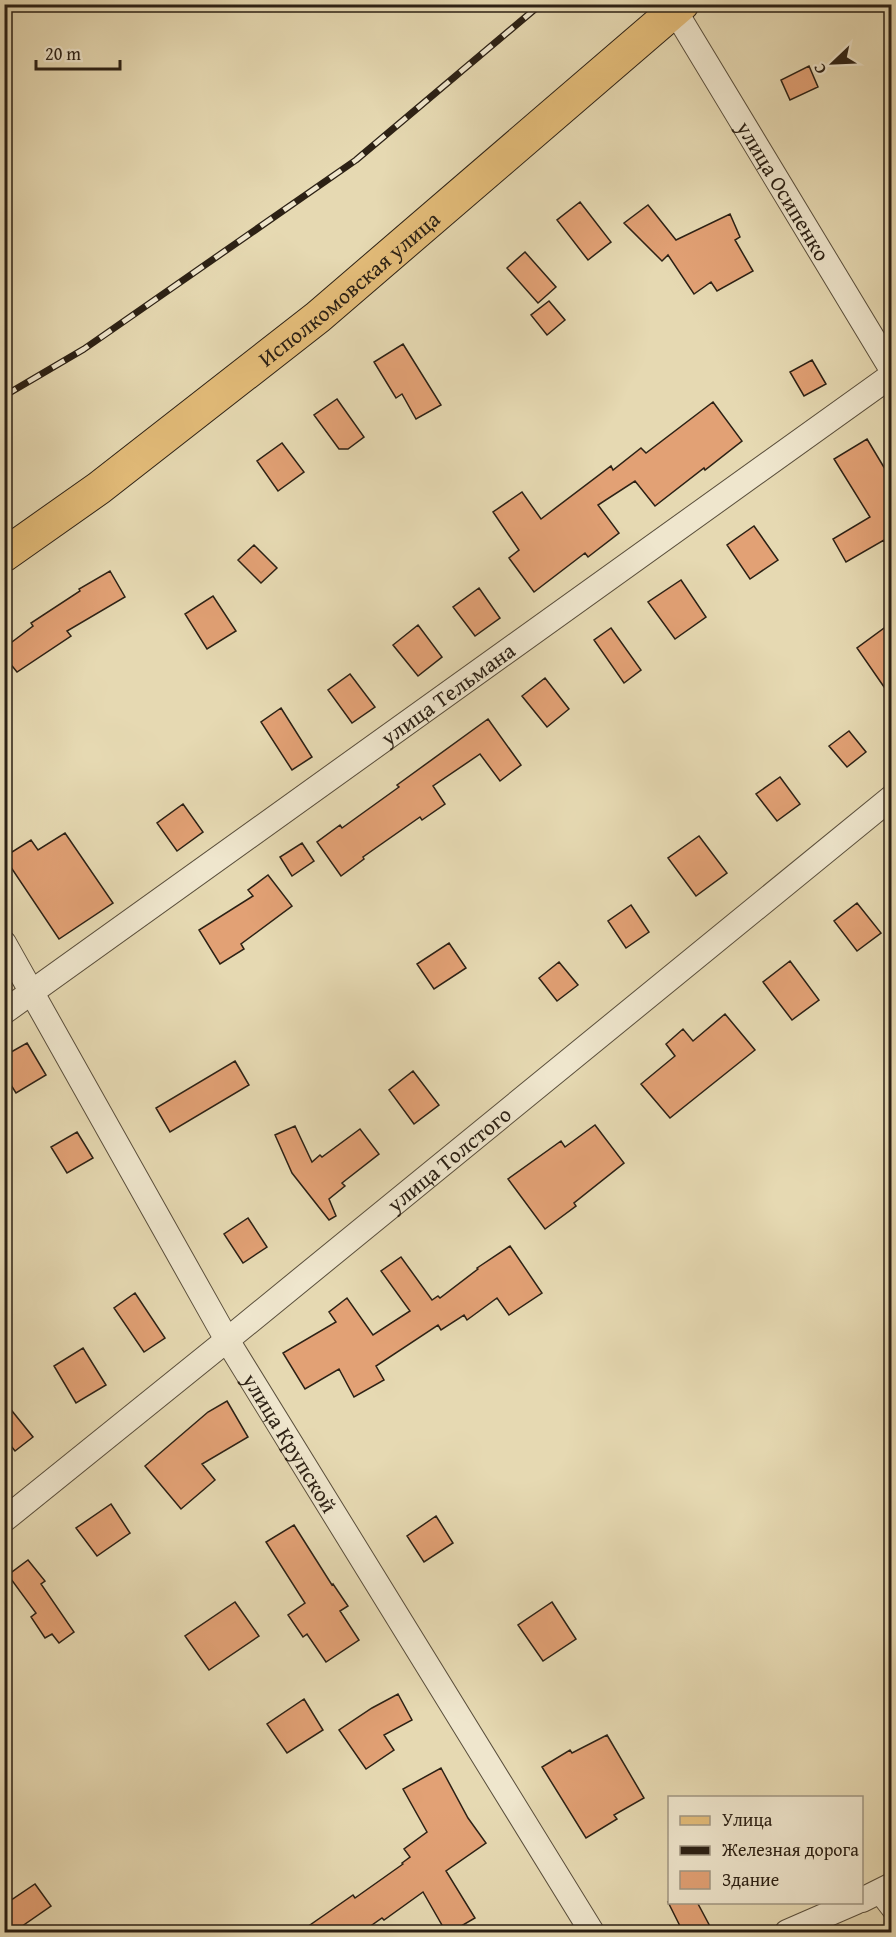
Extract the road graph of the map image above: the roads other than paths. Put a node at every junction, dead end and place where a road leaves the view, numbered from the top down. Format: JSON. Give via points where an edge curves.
{"nodes":[{"id":1,"x":679,"y":8,"type":"edge"},
{"id":2,"x":891,"y":370,"type":"edge"},
{"id":3,"x":891,"y":375,"type":"edge"},
{"id":4,"x":4,"y":555,"type":"edge"},
{"id":5,"x":891,"y":797,"type":"edge"},
{"id":6,"x":4,"y":943,"type":"edge"},
{"id":7,"x":33,"y":991,"type":"junction"},
{"id":8,"x":4,"y":1012,"type":"edge"},
{"id":9,"x":227,"y":1340,"type":"junction"},
{"id":10,"x":4,"y":1520,"type":"edge"},
{"id":11,"x":871,"y":1895,"type":"edge"},
{"id":12,"x":851,"y":1904,"type":"edge"},
{"id":13,"x":891,"y":1916,"type":"edge"},
{"id":14,"x":591,"y":1932,"type":"edge"},
{"id":15,"x":787,"y":1932,"type":"edge"}],
"edges":[{"from":1,"to":2,"type":"street","name":"улица Осипенко"},
{"from":1,"to":4,"type":"main road","name":"Исполкомовская улица","via":[[318,317],[99,488]]},
{"from":3,"to":7,"type":"street","name":"улица Тельмана"},
{"from":5,"to":9,"type":"street","name":"улица Толстого"},
{"from":6,"to":7,"type":"street","name":"улица Крупской"},
{"from":7,"to":8,"type":"street","name":"улица Тельмана"},
{"from":7,"to":9,"type":"street","name":"улица Крупской"},
{"from":9,"to":10,"type":"street","name":"улица Толстого"},
{"from":9,"to":14,"type":"street","name":"улица Крупской"},
{"from":11,"to":13,"type":"lane"},
{"from":12,"to":15,"type":"street"}]}
